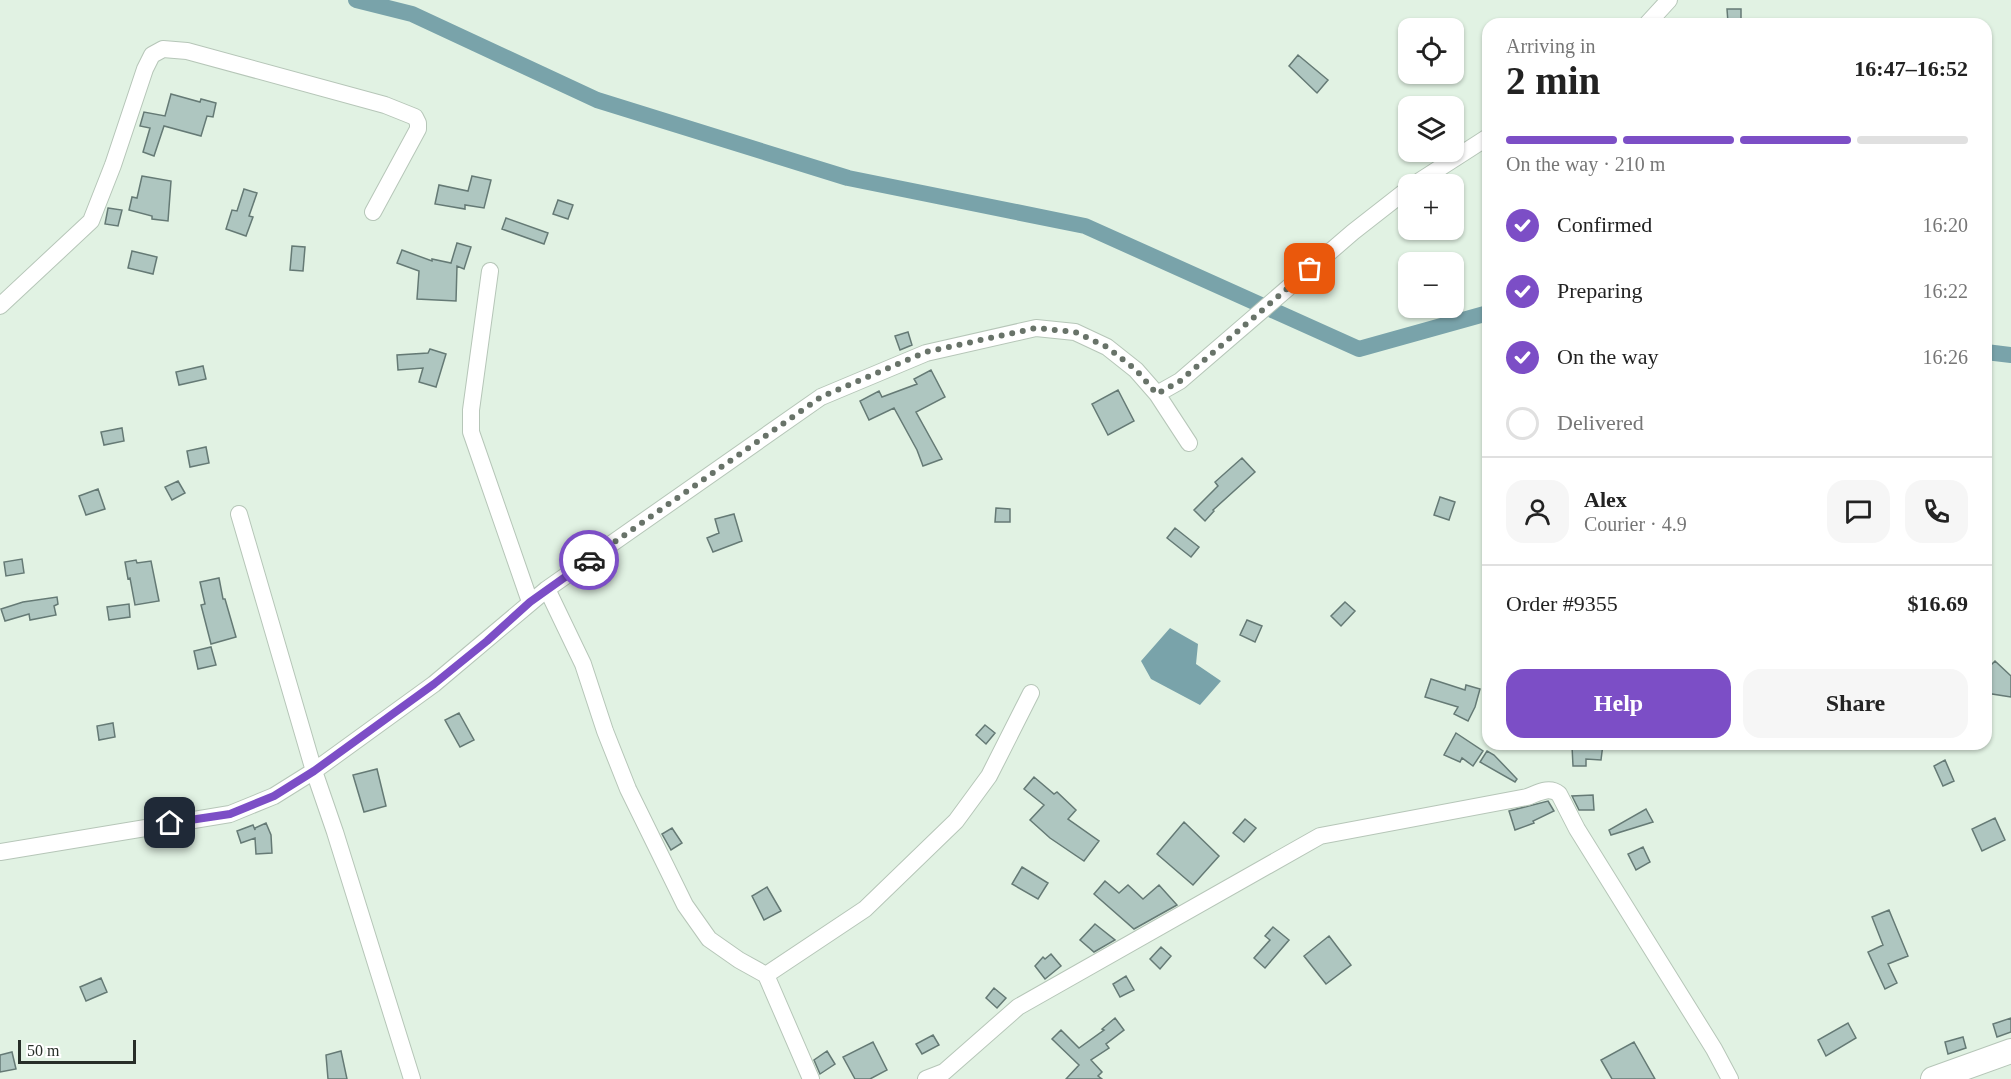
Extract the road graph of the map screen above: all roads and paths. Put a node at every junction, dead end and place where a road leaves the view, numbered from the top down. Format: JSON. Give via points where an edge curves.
{"nodes":[{"id":1,"x":1669,"y":0,"type":"edge"},
{"id":2,"x":1652,"y":18,"type":"edge"},
{"id":3,"x":1482,"y":141,"type":"edge"},
{"id":4,"x":1431,"y":174,"type":"edge"},
{"id":5,"x":1398,"y":197,"type":"edge"},
{"id":6,"x":372,"y":212,"type":"dead end"},
{"id":7,"x":490,"y":271,"type":"dead end"},
{"id":8,"x":0,"y":306,"type":"edge"},
{"id":9,"x":1157,"y":394,"type":"junction"},
{"id":10,"x":1189,"y":443,"type":"dead end"},
{"id":11,"x":239,"y":514,"type":"dead end"},
{"id":12,"x":547,"y":589,"type":"junction"},
{"id":13,"x":530,"y":602,"type":"junction"},
{"id":14,"x":1031,"y":693,"type":"dead end"},
{"id":15,"x":314,"y":771,"type":"junction"},
{"id":16,"x":0,"y":852,"type":"edge"},
{"id":17,"x":766,"y":975,"type":"junction"},
{"id":18,"x":2011,"y":1051,"type":"edge"},
{"id":19,"x":412,"y":1079,"type":"edge"},
{"id":20,"x":811,"y":1079,"type":"edge"},
{"id":21,"x":926,"y":1079,"type":"edge"},
{"id":22,"x":1730,"y":1079,"type":"edge"},
{"id":23,"x":1933,"y":1079,"type":"edge"}],
"edges":[{"from":1,"to":2,"type":"street"},
{"from":3,"to":4,"type":"street"},
{"from":5,"to":9,"type":"street","via":[[1180,381]]},
{"from":6,"to":8,"type":"street","via":[[418,129],[415,117],[243,66],[187,51],[163,49],[152,55],[145,69],[91,221]]},
{"from":7,"to":13,"type":"street","via":[[471,432]]},
{"from":9,"to":10,"type":"street"},
{"from":9,"to":12,"type":"street","via":[[1136,370],[1107,347],[1075,332],[1036,328],[926,352],[821,397]]},
{"from":11,"to":15,"type":"street"},
{"from":12,"to":13,"type":"street"},
{"from":12,"to":17,"type":"street","via":[[583,664],[627,789],[686,905],[709,939]]},
{"from":13,"to":15,"type":"street","via":[[434,684]]},
{"from":14,"to":17,"type":"street","via":[[989,776],[956,821],[865,909]]},
{"from":15,"to":16,"type":"street","via":[[274,796],[230,814]]},
{"from":15,"to":19,"type":"street"},
{"from":17,"to":20,"type":"street"},
{"from":18,"to":23,"type":"main road"},
{"from":21,"to":22,"type":"street","via":[[944,1072],[1018,1008],[1320,836],[1549,790],[1559,794]]}]}
